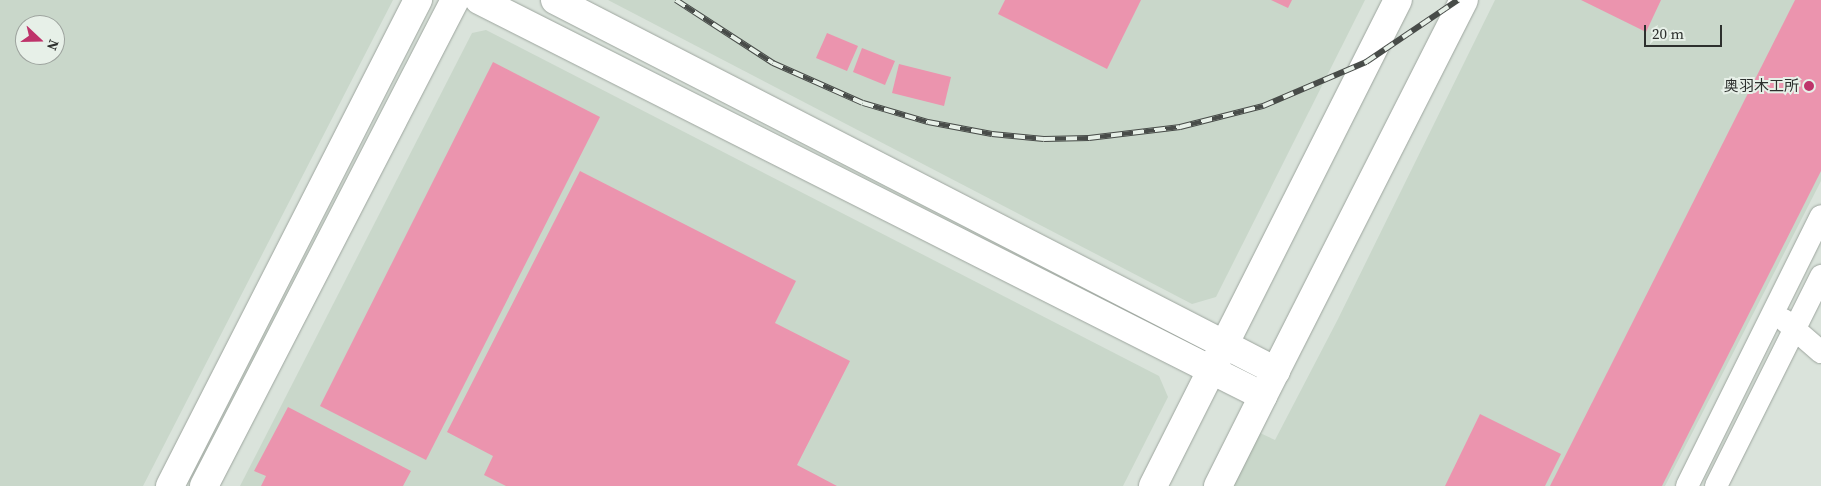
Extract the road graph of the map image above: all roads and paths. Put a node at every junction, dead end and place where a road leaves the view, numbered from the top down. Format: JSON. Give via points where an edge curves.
{"nodes":[{"id":1,"x":418,"y":0,"type":"edge"},
{"id":2,"x":455,"y":0,"type":"edge"},
{"id":3,"x":479,"y":0,"type":"edge"},
{"id":4,"x":555,"y":0,"type":"edge"},
{"id":5,"x":1398,"y":0,"type":"edge"},
{"id":6,"x":1464,"y":0,"type":"edge"},
{"id":7,"x":1821,"y":216,"type":"edge"},
{"id":8,"x":1821,"y":276,"type":"edge"},
{"id":9,"x":1774,"y":311,"type":"junction"},
{"id":10,"x":1794,"y":330,"type":"junction"},
{"id":11,"x":1226,"y":345,"type":"junction"},
{"id":12,"x":1821,"y":352,"type":"edge"},
{"id":13,"x":1212,"y":369,"type":"junction"},
{"id":14,"x":1276,"y":371,"type":"junction"},
{"id":15,"x":1263,"y":396,"type":"junction"},
{"id":16,"x":170,"y":486,"type":"edge"},
{"id":17,"x":204,"y":486,"type":"edge"},
{"id":18,"x":1153,"y":486,"type":"edge"},
{"id":19,"x":1218,"y":486,"type":"edge"},
{"id":20,"x":1688,"y":486,"type":"edge"},
{"id":21,"x":1716,"y":486,"type":"edge"}],
"edges":[{"from":1,"to":16,"type":"street"},
{"from":2,"to":17,"type":"street"},
{"from":3,"to":13,"type":"street"},
{"from":4,"to":11,"type":"street"},
{"from":5,"to":11,"type":"street"},
{"from":6,"to":14,"type":"street"},
{"from":7,"to":9,"type":"street"},
{"from":8,"to":10,"type":"street"},
{"from":9,"to":10,"type":"street"},
{"from":9,"to":20,"type":"street"},
{"from":10,"to":12,"type":"street"},
{"from":10,"to":21,"type":"street"},
{"from":11,"to":13,"type":"street"},
{"from":11,"to":14,"type":"street"},
{"from":13,"to":15,"type":"street"},
{"from":13,"to":18,"type":"street"},
{"from":14,"to":15,"type":"street"},
{"from":15,"to":19,"type":"street"}]}
